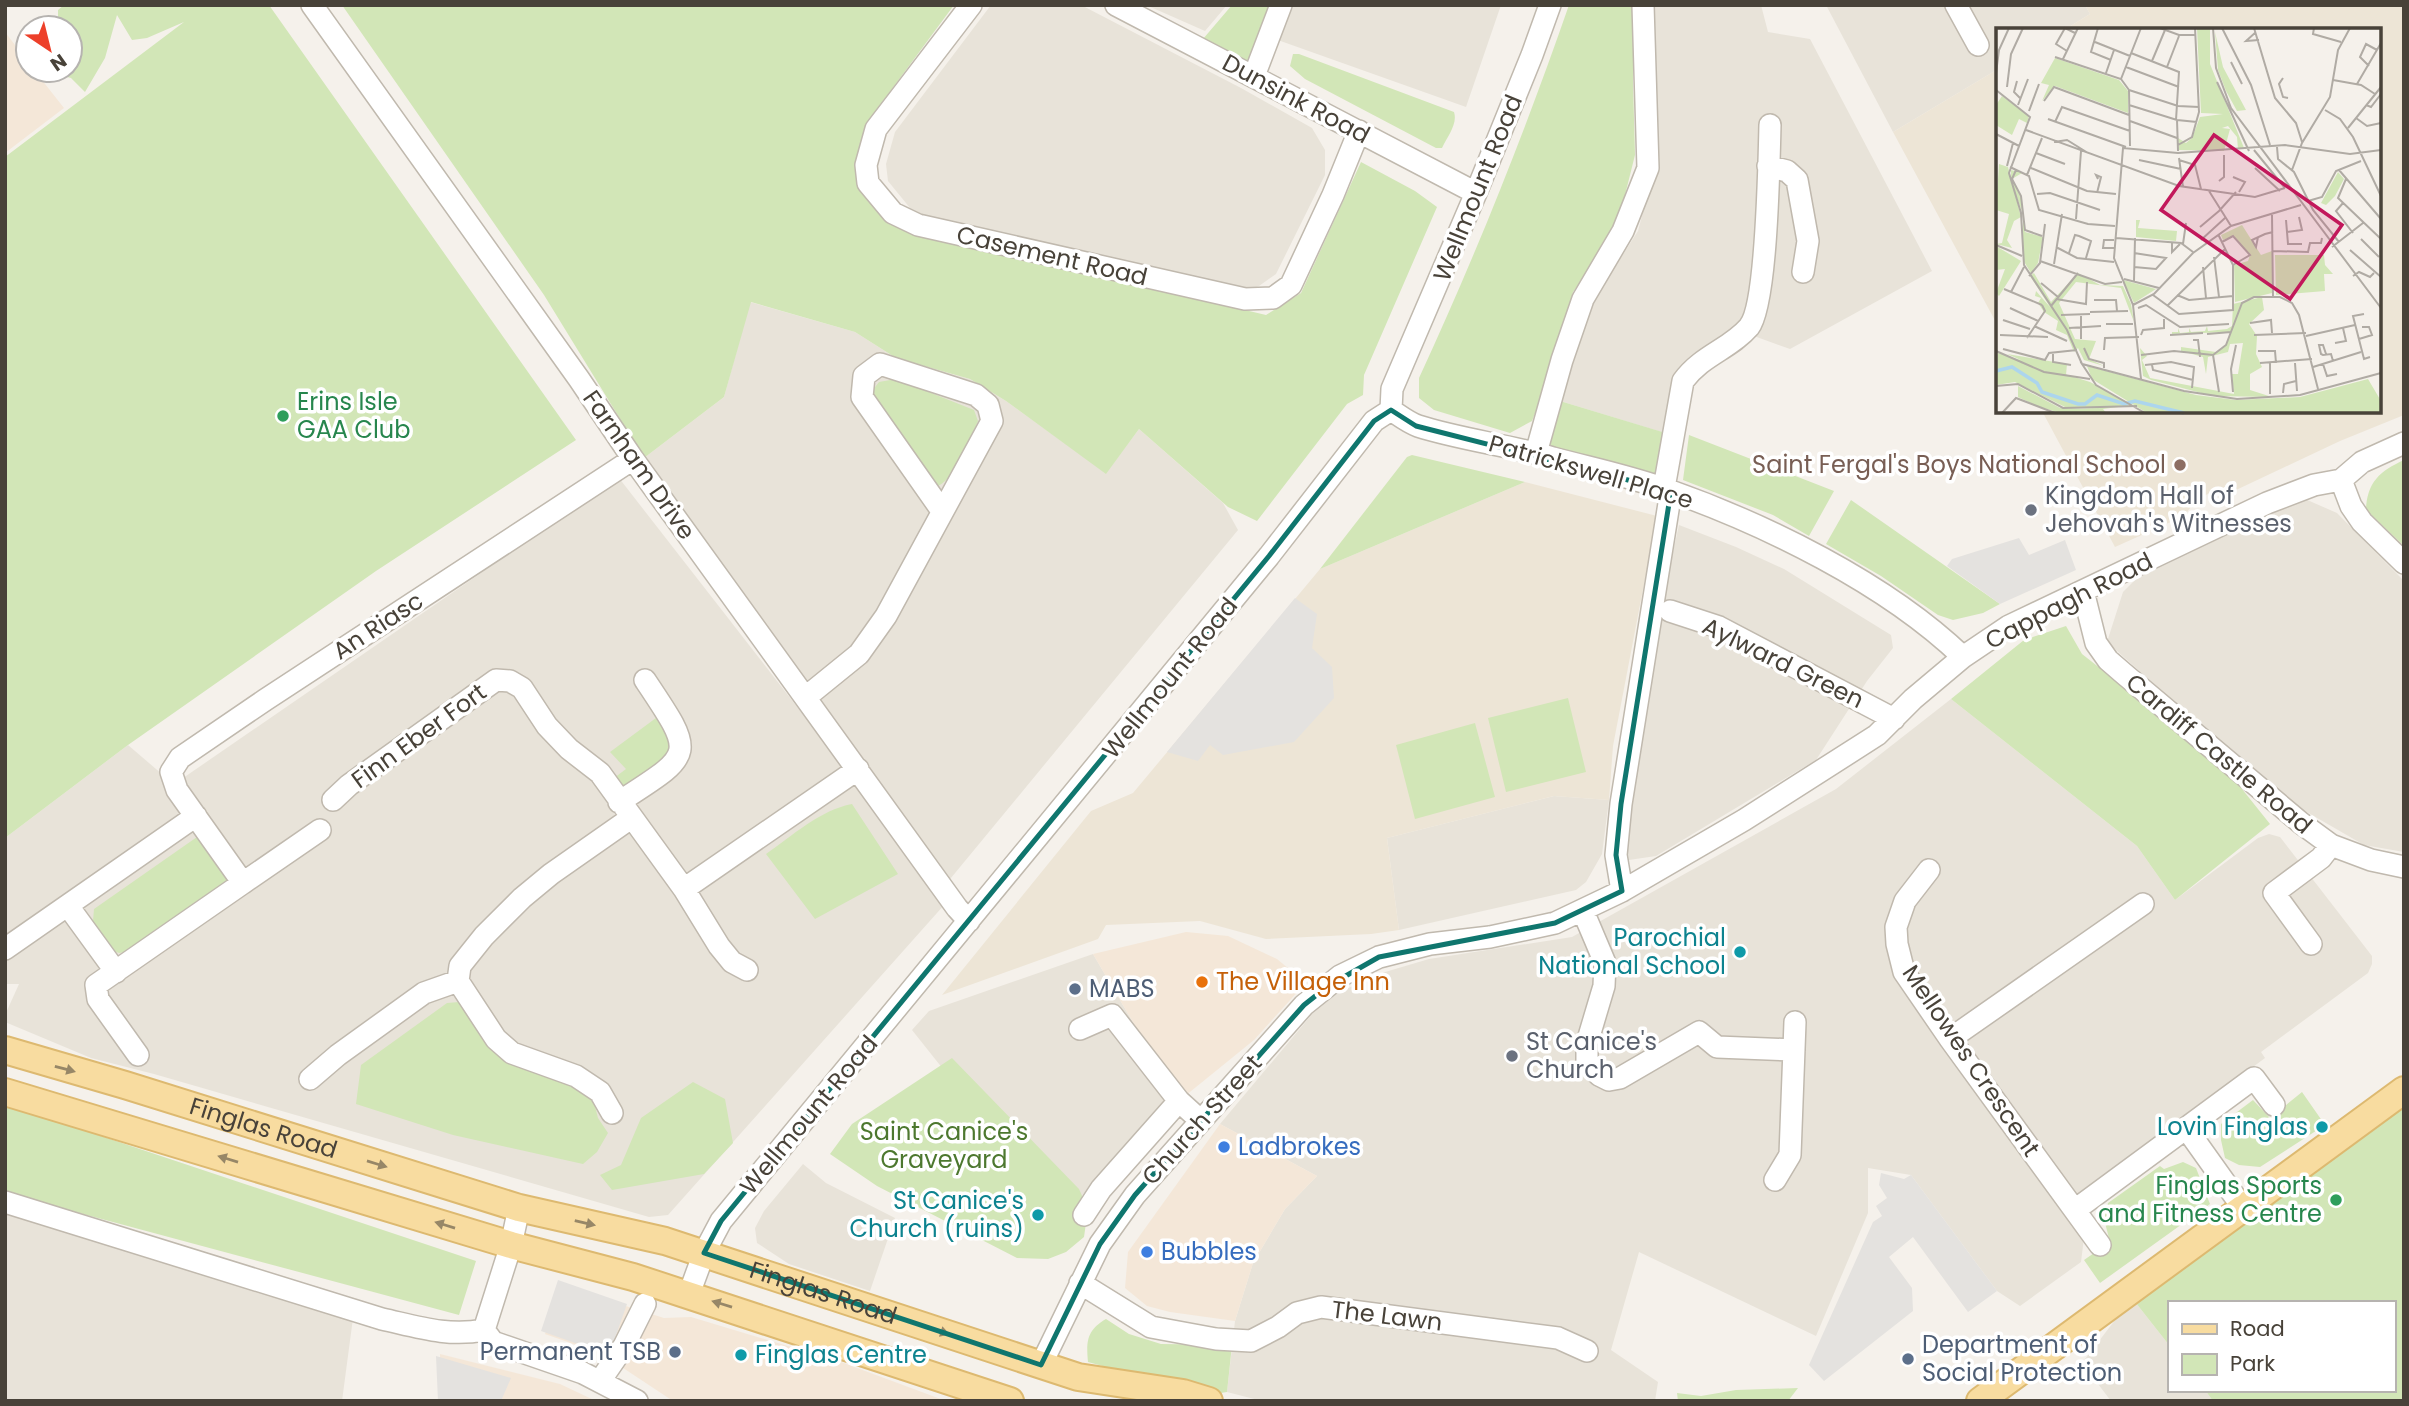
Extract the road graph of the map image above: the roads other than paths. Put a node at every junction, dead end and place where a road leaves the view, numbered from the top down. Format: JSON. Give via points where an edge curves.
{"nodes":[{"id":1,"x":312,"y":5,"type":"edge"},
{"id":2,"x":971,"y":5,"type":"edge"},
{"id":3,"x":1116,"y":5,"type":"edge"},
{"id":4,"x":1281,"y":5,"type":"edge"},
{"id":5,"x":1550,"y":5,"type":"edge"},
{"id":6,"x":1643,"y":5,"type":"edge"},
{"id":7,"x":1956,"y":5,"type":"edge"},
{"id":8,"x":1978,"y":45,"type":"dead end"},
{"id":9,"x":1254,"y":76,"type":"junction"},
{"id":10,"x":1770,"y":125,"type":"dead end"},
{"id":11,"x":1359,"y":131,"type":"junction"},
{"id":12,"x":1768,"y":166,"type":"junction"},
{"id":13,"x":1476,"y":193,"type":"junction"},
{"id":14,"x":1803,"y":272,"type":"dead end"},
{"id":15,"x":1391,"y":410,"type":"junction"},
{"id":16,"x":2404,"y":443,"type":"edge"},
{"id":17,"x":1536,"y":453,"type":"junction"},
{"id":18,"x":633,"y":459,"type":"junction"},
{"id":19,"x":2341,"y":480,"type":"junction"},
{"id":20,"x":1667,"y":490,"type":"junction"},
{"id":21,"x":942,"y":511,"type":"junction"},
{"id":22,"x":2404,"y":563,"type":"edge"},
{"id":23,"x":2084,"y":591,"type":"junction"},
{"id":24,"x":1670,"y":611,"type":"dead end"},
{"id":25,"x":1963,"y":657,"type":"junction"},
{"id":26,"x":645,"y":680,"type":"dead end"},
{"id":27,"x":806,"y":697,"type":"junction"},
{"id":28,"x":1894,"y":719,"type":"junction"},
{"id":29,"x":858,"y":769,"type":"junction"},
{"id":30,"x":333,"y":800,"type":"dead end"},
{"id":31,"x":625,"y":810,"type":"junction"},
{"id":32,"x":196,"y":816,"type":"junction"},
{"id":33,"x":320,"y":830,"type":"dead end"},
{"id":34,"x":2331,"y":845,"type":"junction"},
{"id":35,"x":2404,"y":867,"type":"edge"},
{"id":36,"x":1928,"y":870,"type":"dead end"},
{"id":37,"x":243,"y":883,"type":"junction"},
{"id":38,"x":684,"y":890,"type":"junction"},
{"id":39,"x":1622,"y":891,"type":"junction"},
{"id":40,"x":2143,"y":904,"type":"dead end"},
{"id":41,"x":68,"y":906,"type":"junction"},
{"id":42,"x":1583,"y":911,"type":"junction"},
{"id":43,"x":969,"y":921,"type":"junction"},
{"id":44,"x":2311,"y":944,"type":"dead end"},
{"id":45,"x":5,"y":949,"type":"edge"},
{"id":46,"x":747,"y":970,"type":"dead end"},
{"id":47,"x":116,"y":972,"type":"junction"},
{"id":48,"x":458,"y":981,"type":"junction"},
{"id":49,"x":1795,"y":1022,"type":"dead end"},
{"id":50,"x":1080,"y":1029,"type":"dead end"},
{"id":51,"x":1950,"y":1039,"type":"junction"},
{"id":52,"x":1794,"y":1050,"type":"junction"},
{"id":53,"x":5,"y":1051,"type":"edge"},
{"id":54,"x":138,"y":1055,"type":"dead end"},
{"id":55,"x":310,"y":1079,"type":"dead end"},
{"id":56,"x":2404,"y":1090,"type":"edge"},
{"id":57,"x":5,"y":1092,"type":"edge"},
{"id":58,"x":1179,"y":1101,"type":"junction"},
{"id":59,"x":2274,"y":1105,"type":"dead end"},
{"id":60,"x":612,"y":1113,"type":"dead end"},
{"id":61,"x":1201,"y":1121,"type":"junction"},
{"id":62,"x":2186,"y":1128,"type":"junction"},
{"id":63,"x":1776,"y":1180,"type":"dead end"},
{"id":64,"x":5,"y":1202,"type":"edge"},
{"id":65,"x":519,"y":1208,"type":"junction"},
{"id":66,"x":2243,"y":1208,"type":"junction"},
{"id":67,"x":2074,"y":1210,"type":"junction"},
{"id":68,"x":1084,"y":1215,"type":"dead end"},
{"id":69,"x":511,"y":1245,"type":"junction"},
{"id":70,"x":2099,"y":1245,"type":"dead end"},
{"id":71,"x":704,"y":1253,"type":"junction"},
{"id":72,"x":1080,"y":1283,"type":"junction"},
{"id":73,"x":689,"y":1294,"type":"junction"},
{"id":74,"x":645,"y":1304,"type":"dead end"},
{"id":75,"x":484,"y":1330,"type":"junction"},
{"id":76,"x":1587,"y":1351,"type":"dead end"},
{"id":77,"x":1041,"y":1365,"type":"junction"},
{"id":78,"x":1078,"y":1377,"type":"junction"},
{"id":79,"x":600,"y":1381,"type":"junction"},
{"id":80,"x":636,"y":1401,"type":"edge"},
{"id":81,"x":1010,"y":1401,"type":"edge"},
{"id":82,"x":1150,"y":1401,"type":"edge"},
{"id":83,"x":1209,"y":1401,"type":"edge"},
{"id":84,"x":1980,"y":1401,"type":"edge"}],
"edges":[{"from":1,"to":18,"type":"street","name":"Farnham Drive"},
{"from":2,"to":11,"type":"street","name":"Casement Road","via":[[876,130],[866,164],[868,183],[892,213],[918,225],[1245,299],[1273,298],[1291,285]]},
{"from":3,"to":9,"type":"street","name":"Dunsink Road"},
{"from":4,"to":9,"type":"street"},
{"from":5,"to":13,"type":"street","name":"Wellmount Road"},
{"from":6,"to":17,"type":"street","via":[[1648,168],[1623,231],[1583,299]]},
{"from":7,"to":8,"type":"street"},
{"from":9,"to":11,"type":"street","name":"Dunsink Road"},
{"from":10,"to":12,"type":"street"},
{"from":11,"to":13,"type":"street","name":"Dunsink Road"},
{"from":12,"to":14,"type":"street","via":[[1787,171],[1797,180],[1808,241]]},
{"from":12,"to":20,"type":"street","via":[[1762,274],[1751,324],[1693,368],[1683,381]]},
{"from":13,"to":15,"type":"street","name":"Wellmount Road","via":[[1392,389]]},
{"from":15,"to":17,"type":"street","name":"Patrickswell Place","via":[[1416,425]]},
{"from":15,"to":43,"type":"street","name":"Wellmount Road","via":[[1374,421],[1286,536]]},
{"from":16,"to":19,"type":"street","name":"Cappagh Road","via":[[2362,462]]},
{"from":17,"to":20,"type":"street","name":"Patrickswell Place"},
{"from":18,"to":27,"type":"street","name":"Farnham Drive"},
{"from":18,"to":32,"type":"street","name":"An Riasc","via":[[180,758],[171,772],[177,790]]},
{"from":19,"to":22,"type":"street","via":[[2362,522]]},
{"from":19,"to":23,"type":"street","name":"Cappagh Road","via":[[2267,503]]},
{"from":20,"to":25,"type":"street","name":"Patrickswell Place","via":[[1797,546],[1870,587]]},
{"from":20,"to":39,"type":"street","via":[[1621,804],[1616,855]]},
{"from":21,"to":21,"type":"street","via":[[992,421],[988,405],[976,395],[880,365],[864,376],[862,397]]},
{"from":21,"to":27,"type":"street","via":[[886,616],[859,654]]},
{"from":23,"to":25,"type":"street","name":"Cappagh Road","via":[[2010,626]]},
{"from":23,"to":34,"type":"street","name":"Cardiff Castle Road","via":[[2096,643],[2108,660]]},
{"from":24,"to":28,"type":"street","name":"Aylward Green","via":[[1719,627]]},
{"from":25,"to":28,"type":"street","name":"Cappagh Road"},
{"from":26,"to":31,"type":"street","via":[[677,728],[679,759]]},
{"from":27,"to":29,"type":"street","name":"Farnham Drive"},
{"from":28,"to":39,"type":"street","name":"Cappagh Road","via":[[1828,769]]},
{"from":29,"to":38,"type":"street"},
{"from":29,"to":43,"type":"street","name":"Farnham Drive"},
{"from":30,"to":31,"type":"street","name":"Finn Eber Fort","via":[[496,681],[510,681],[522,688],[569,749],[600,773]]},
{"from":31,"to":38,"type":"street","name":"Finn Eber Fort"},
{"from":31,"to":48,"type":"street","via":[[484,936],[460,966]]},
{"from":32,"to":37,"type":"street","name":"An Riasc"},
{"from":32,"to":41,"type":"street"},
{"from":33,"to":37,"type":"street"},
{"from":34,"to":35,"type":"street","name":"Cardiff Castle Road"},
{"from":34,"to":44,"type":"street","via":[[2321,858],[2274,893]]},
{"from":36,"to":51,"type":"street","name":"Mellowes Crescent","via":[[1905,901],[1896,926],[1897,944],[1904,972]]},
{"from":37,"to":47,"type":"street"},
{"from":38,"to":46,"type":"street","name":"Finn Eber Fort","via":[[719,946]]},
{"from":39,"to":42,"type":"street","name":"Church Street"},
{"from":40,"to":51,"type":"street"},
{"from":41,"to":45,"type":"street"},
{"from":41,"to":47,"type":"street"},
{"from":42,"to":52,"type":"street","via":[[1605,963],[1604,986],[1587,1043],[1587,1060],[1599,1075],[1620,1079],[1699,1032],[1717,1047]]},
{"from":42,"to":61,"type":"street","name":"Church Street","via":[[1555,923],[1379,957],[1340,976],[1304,1005]]},
{"from":43,"to":71,"type":"street","name":"Wellmount Road","via":[[721,1221]]},
{"from":47,"to":54,"type":"street","via":[[96,985],[98,999]]},
{"from":48,"to":55,"type":"street","via":[[424,993]]},
{"from":48,"to":60,"type":"street","via":[[496,1039],[512,1053],[576,1076],[600,1092]]},
{"from":49,"to":52,"type":"street"},
{"from":50,"to":58,"type":"street","via":[[1112,1014]]},
{"from":51,"to":67,"type":"street","name":"Mellowes Crescent"},
{"from":52,"to":63,"type":"street","via":[[1790,1155]]},
{"from":53,"to":65,"type":"main road","name":"Finglas Road","one_way":true},
{"from":56,"to":66,"type":"main road"},
{"from":69,"to":57,"type":"main road","name":"Finglas Road","one_way":true},
{"from":58,"to":61,"type":"street"},
{"from":58,"to":68,"type":"street","via":[[1101,1189]]},
{"from":59,"to":62,"type":"street","via":[[2254,1078]]},
{"from":61,"to":72,"type":"street","name":"Church Street","via":[[1135,1195],[1100,1244]]},
{"from":62,"to":66,"type":"street"},
{"from":62,"to":67,"type":"street"},
{"from":64,"to":75,"type":"street","via":[[382,1319],[440,1332]]},
{"from":65,"to":69,"type":"street"},
{"from":65,"to":71,"type":"main road","name":"Finglas Road","one_way":true},
{"from":66,"to":84,"type":"main road"},
{"from":67,"to":70,"type":"street","name":"Mellowes Crescent"},
{"from":69,"to":73,"type":"main road","name":"Finglas Road"},
{"from":69,"to":75,"type":"street"},
{"from":71,"to":73,"type":"street","name":"Wellmount Road"},
{"from":71,"to":77,"type":"main road","name":"Finglas Road","one_way":true},
{"from":72,"to":76,"type":"street","name":"The Lawn","via":[[1151,1327],[1216,1339],[1251,1341],[1297,1313],[1321,1307],[1558,1338]]},
{"from":72,"to":77,"type":"street","name":"Church Street"},
{"from":81,"to":73,"type":"main road","name":"Finglas Road","one_way":true},
{"from":74,"to":79,"type":"street"},
{"from":75,"to":79,"type":"street","via":[[493,1342]]},
{"from":77,"to":78,"type":"main road","name":"Finglas Road"},
{"from":78,"to":82,"type":"main road"},
{"from":78,"to":83,"type":"main road","name":"Finglas Road"},
{"from":79,"to":80,"type":"street"}]}
